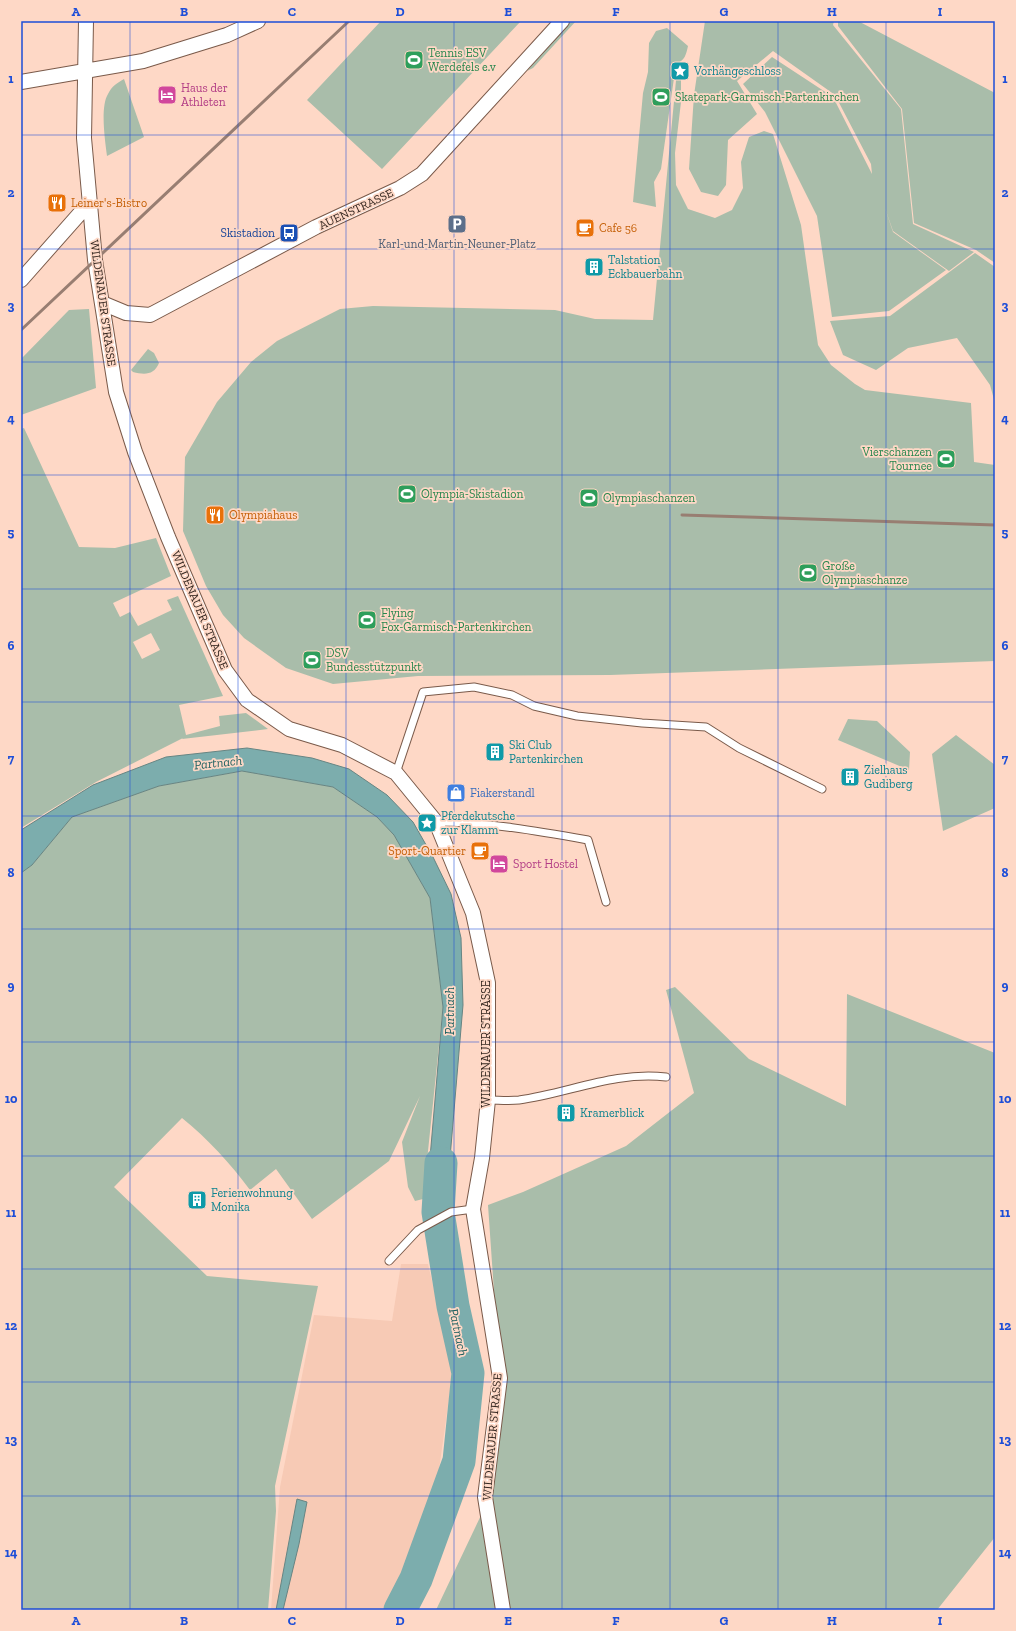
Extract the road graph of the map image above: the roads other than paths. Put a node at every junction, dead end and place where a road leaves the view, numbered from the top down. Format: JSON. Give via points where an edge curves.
{"nodes":[{"id":1,"x":86,"y":21,"type":"edge"},
{"id":2,"x":258,"y":21,"type":"edge"},
{"id":3,"x":562,"y":21,"type":"edge"},
{"id":4,"x":85,"y":71,"type":"junction"},
{"id":5,"x":21,"y":82,"type":"edge"},
{"id":6,"x":90,"y":202,"type":"junction"},
{"id":7,"x":21,"y":280,"type":"edge"},
{"id":8,"x":102,"y":303,"type":"junction"},
{"id":9,"x":396,"y":773,"type":"junction"},
{"id":10,"x":822,"y":789,"type":"dead end"},
{"id":11,"x":436,"y":822,"type":"junction"},
{"id":12,"x":606,"y":902,"type":"dead end"},
{"id":13,"x":666,"y":1077,"type":"dead end"},
{"id":14,"x":488,"y":1100,"type":"junction"},
{"id":15,"x":474,"y":1209,"type":"junction"},
{"id":16,"x":389,"y":1261,"type":"dead end"},
{"id":17,"x":503,"y":1610,"type":"edge"}],
"edges":[{"from":1,"to":4,"type":"street","name":"WILDENAUER STRASSE"},
{"from":2,"to":4,"type":"street","via":[[227,35],[144,62]]},
{"from":3,"to":8,"type":"street","name":"AUENSTRASSE","via":[[422,174],[400,188],[254,255],[150,315],[126,314]]},
{"from":4,"to":5,"type":"street"},
{"from":4,"to":6,"type":"street","name":"WILDENAUER STRASSE","via":[[84,138]]},
{"from":6,"to":7,"type":"street"},
{"from":6,"to":8,"type":"street","name":"WILDENAUER STRASSE"},
{"from":8,"to":9,"type":"street","name":"WILDENAUER STRASSE","via":[[116,392],[135,452],[225,670],[247,700],[289,729],[342,745]]},
{"from":9,"to":10,"type":"lane","via":[[423,692],[474,687],[512,695],[534,706],[577,716],[706,727],[739,748]]},
{"from":9,"to":11,"type":"street","name":"WILDENAUER STRASSE"},
{"from":11,"to":12,"type":"lane","via":[[542,832],[588,840]]},
{"from":11,"to":14,"type":"street","name":"WILDENAUER STRASSE","via":[[473,913],[488,983]]},
{"from":13,"to":14,"type":"lane","via":[[646,1074],[611,1079],[518,1100]]},
{"from":14,"to":15,"type":"street","name":"WILDENAUER STRASSE"},
{"from":15,"to":16,"type":"lane","via":[[451,1212],[418,1230]]},
{"from":15,"to":17,"type":"street","name":"WILDENAUER STRASSE","via":[[500,1378],[485,1497]]}]}
